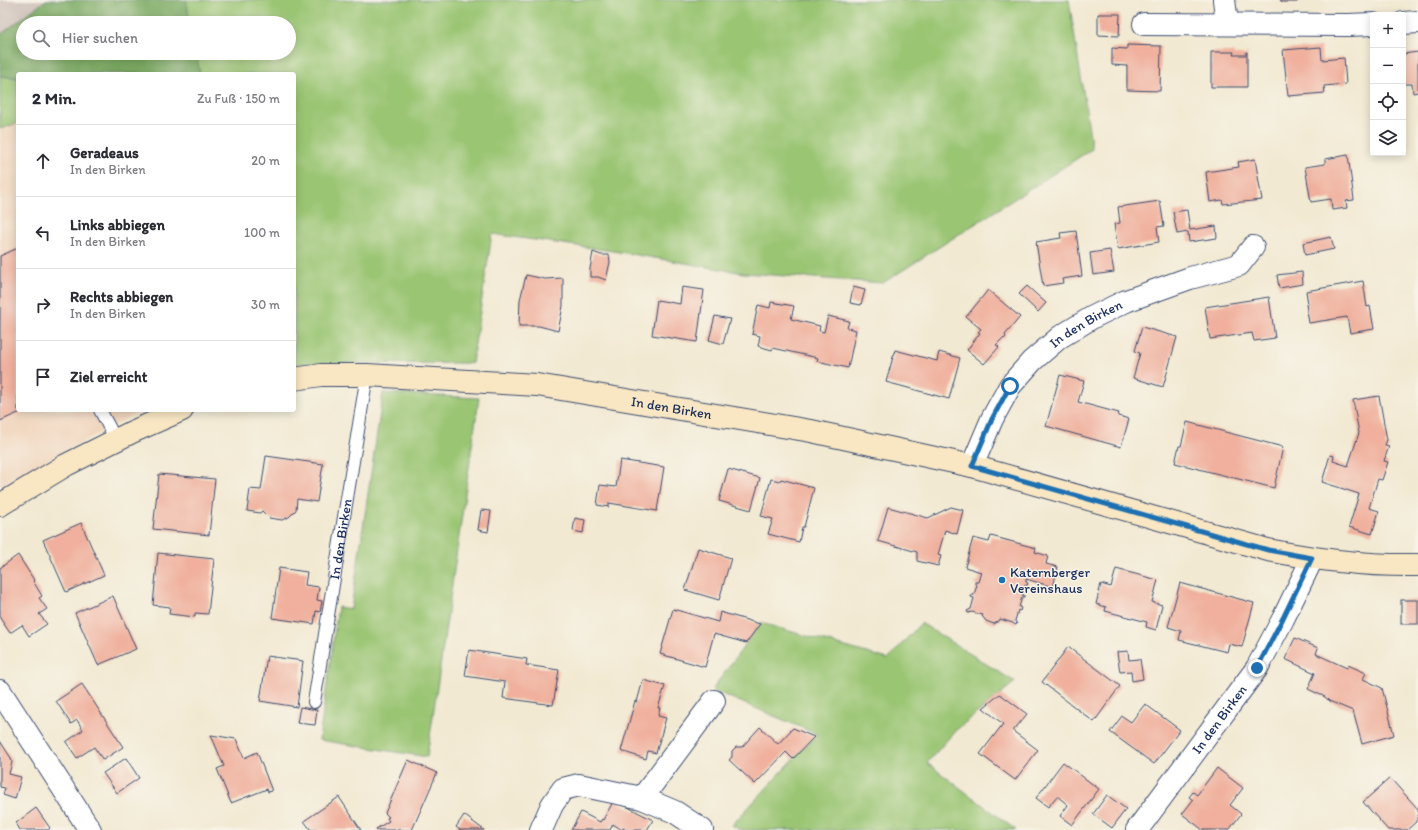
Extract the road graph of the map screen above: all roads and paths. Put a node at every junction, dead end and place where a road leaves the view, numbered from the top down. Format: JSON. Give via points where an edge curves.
{"nodes":[{"id":1,"x":1224,"y":0,"type":"edge"},
{"id":2,"x":1418,"y":22,"type":"edge"},
{"id":3,"x":1406,"y":23,"type":"edge"},
{"id":4,"x":1144,"y":24,"type":"dead end"},
{"id":5,"x":1227,"y":24,"type":"junction"},
{"id":6,"x":1370,"y":24,"type":"edge"},
{"id":7,"x":1253,"y":247,"type":"dead end"},
{"id":8,"x":367,"y":375,"type":"junction"},
{"id":9,"x":296,"y":379,"type":"edge"},
{"id":10,"x":101,"y":412,"type":"edge"},
{"id":11,"x":178,"y":412,"type":"edge"},
{"id":12,"x":116,"y":440,"type":"junction"},
{"id":13,"x":972,"y":466,"type":"junction"},
{"id":14,"x":0,"y":504,"type":"edge"},
{"id":15,"x":1312,"y":558,"type":"junction"},
{"id":16,"x":1418,"y":565,"type":"edge"},
{"id":17,"x":0,"y":691,"type":"edge"},
{"id":18,"x":714,"y":701,"type":"dead end"},
{"id":19,"x":314,"y":702,"type":"dead end"},
{"id":20,"x":642,"y":798,"type":"junction"},
{"id":21,"x":90,"y":830,"type":"edge"},
{"id":22,"x":541,"y":830,"type":"edge"},
{"id":23,"x":702,"y":830,"type":"edge"},
{"id":24,"x":1137,"y":830,"type":"edge"}],
"edges":[{"from":1,"to":5,"type":"street"},
{"from":2,"to":3,"type":"street"},
{"from":4,"to":5,"type":"street"},
{"from":5,"to":6,"type":"street"},
{"from":7,"to":13,"type":"street","name":"In den Birken","via":[[1239,265],[1190,278],[1126,301],[1060,337],[1032,361],[1010,386],[992,419]]},
{"from":8,"to":9,"type":"street","name":"In den Birken","via":[[321,375]]},
{"from":8,"to":13,"type":"street","name":"In den Birken","via":[[537,385],[812,431]]},
{"from":8,"to":19,"type":"lane","name":"In den Birken"},
{"from":10,"to":12,"type":"lane"},
{"from":11,"to":12,"type":"street"},
{"from":12,"to":14,"type":"street","via":[[66,465]]},
{"from":13,"to":15,"type":"street","name":"In den Birken","via":[[1268,550]]},
{"from":15,"to":16,"type":"street","name":"In den Birken","via":[[1389,566]]},
{"from":15,"to":24,"type":"street","name":"In den Birken","via":[[1257,668]]},
{"from":17,"to":21,"type":"street"},
{"from":18,"to":20,"type":"street"},
{"from":20,"to":22,"type":"street","via":[[580,785],[563,788]]},
{"from":20,"to":23,"type":"street","via":[[675,812]]}]}
